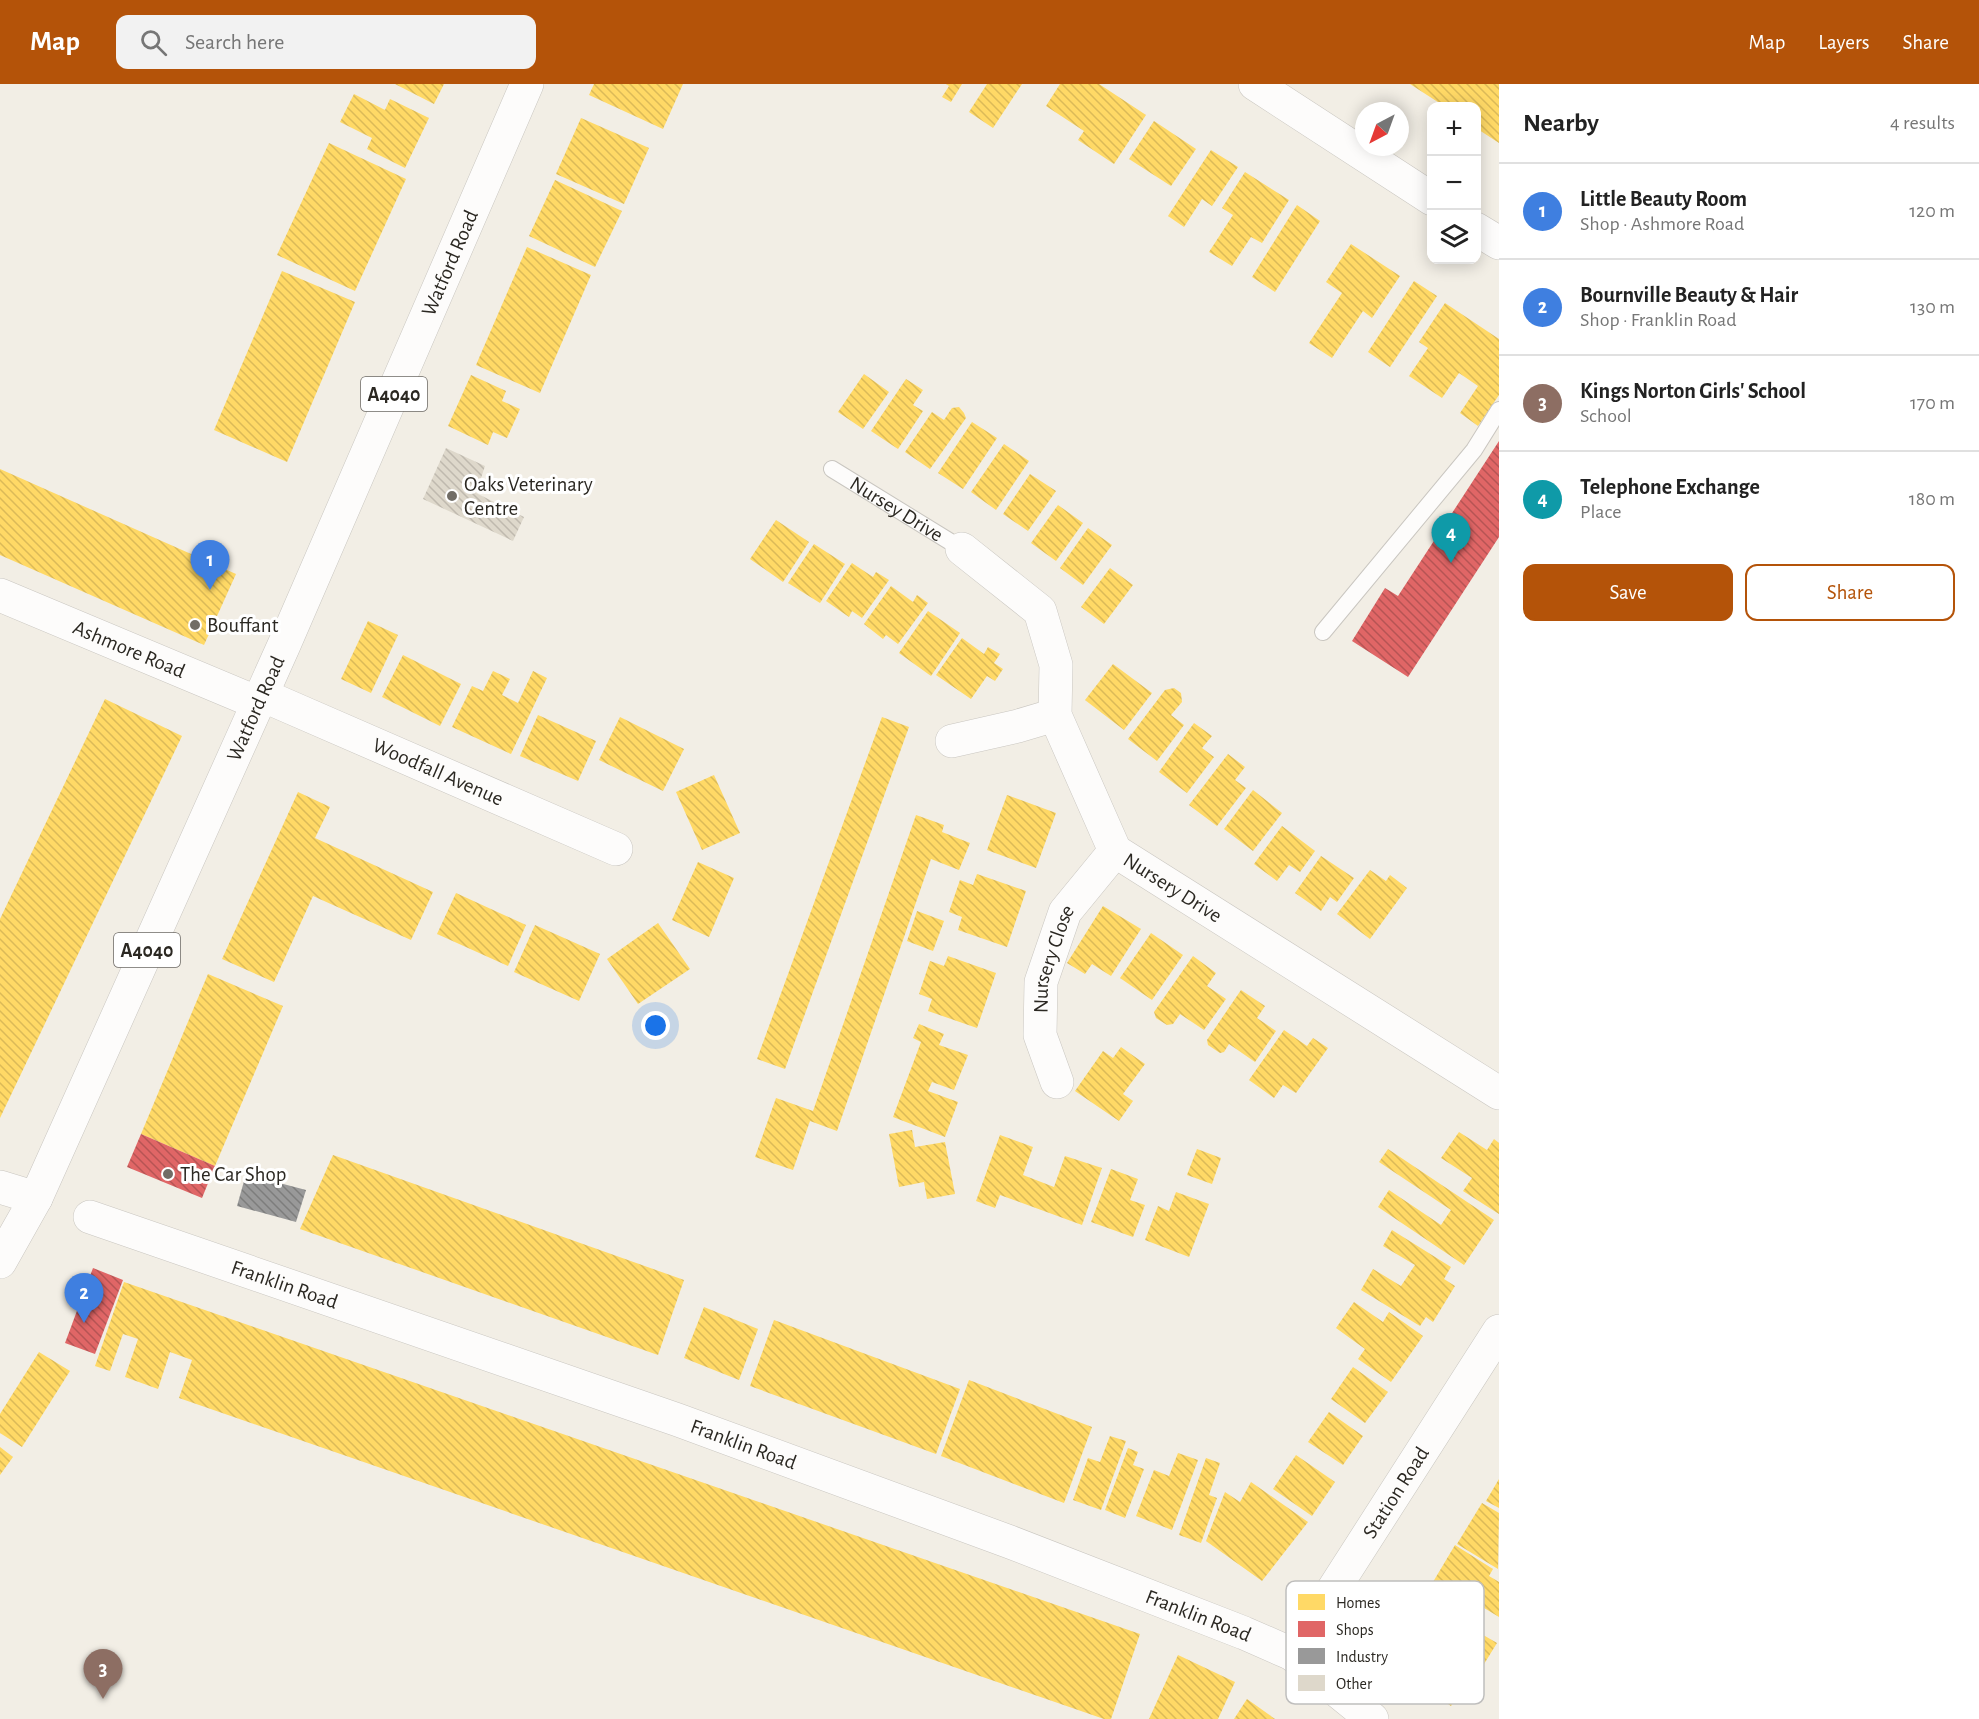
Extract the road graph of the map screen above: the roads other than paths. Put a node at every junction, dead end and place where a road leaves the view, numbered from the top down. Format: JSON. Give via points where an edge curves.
{"nodes":[{"id":1,"x":527,"y":84,"type":"edge"},
{"id":2,"x":1255,"y":84,"type":"edge"},
{"id":3,"x":1427,"y":196,"type":"edge"},
{"id":4,"x":1481,"y":232,"type":"edge"},
{"id":5,"x":1499,"y":243,"type":"edge"},
{"id":6,"x":1499,"y":410,"type":"edge"},
{"id":7,"x":832,"y":469,"type":"dead end"},
{"id":8,"x":962,"y":549,"type":"joint"},
{"id":9,"x":0,"y":595,"type":"edge"},
{"id":10,"x":1323,"y":632,"type":"dead end"},
{"id":11,"x":260,"y":699,"type":"junction"},
{"id":12,"x":1056,"y":715,"type":"junction"},
{"id":13,"x":952,"y":741,"type":"dead end"},
{"id":14,"x":616,"y":849,"type":"dead end"},
{"id":15,"x":1115,"y":851,"type":"junction"},
{"id":16,"x":1057,"y":1082,"type":"dead end"},
{"id":17,"x":1499,"y":1093,"type":"edge"},
{"id":18,"x":0,"y":1187,"type":"edge"},
{"id":19,"x":36,"y":1198,"type":"junction"},
{"id":20,"x":90,"y":1217,"type":"dead end"},
{"id":21,"x":0,"y":1262,"type":"edge"},
{"id":22,"x":1499,"y":1331,"type":"edge"},
{"id":23,"x":1339,"y":1581,"type":"edge"},
{"id":24,"x":1286,"y":1651,"type":"edge"},
{"id":25,"x":1354,"y":1704,"type":"edge"},
{"id":26,"x":1372,"y":1719,"type":"edge"}],
"edges":[{"from":1,"to":11,"type":"main road","name":"Watford Road","number":"A4040"},
{"from":2,"to":3,"type":"main road"},
{"from":4,"to":5,"type":"main road"},
{"from":6,"to":10,"type":"lane","via":[[1474,450]]},
{"from":7,"to":8,"type":"lane","name":"Nursey Drive"},
{"from":8,"to":12,"type":"main road","name":"Nursery Drive","via":[[1040,611],[1056,665]]},
{"from":9,"to":11,"type":"main road","name":"Ashmore Road"},
{"from":11,"to":14,"type":"main road","name":"Woodfall Avenue"},
{"from":11,"to":19,"type":"main road","name":"Watford Road","number":"A4040"},
{"from":12,"to":13,"type":"main road"},
{"from":12,"to":15,"type":"main road","name":"Nursery Drive"},
{"from":15,"to":16,"type":"main road","name":"Nursery Close","via":[[1065,912],[1041,982],[1040,1035]]},
{"from":15,"to":17,"type":"main road","name":"Nursery Drive"},
{"from":18,"to":19,"type":"main road"},
{"from":19,"to":21,"type":"main road","number":"A4040"},
{"from":20,"to":24,"type":"main road","name":"Franklin Road","via":[[678,1420],[1010,1542]]},
{"from":22,"to":23,"type":"main road","name":"Station Road"},
{"from":25,"to":26,"type":"main road","name":"Franklin Road"}]}
